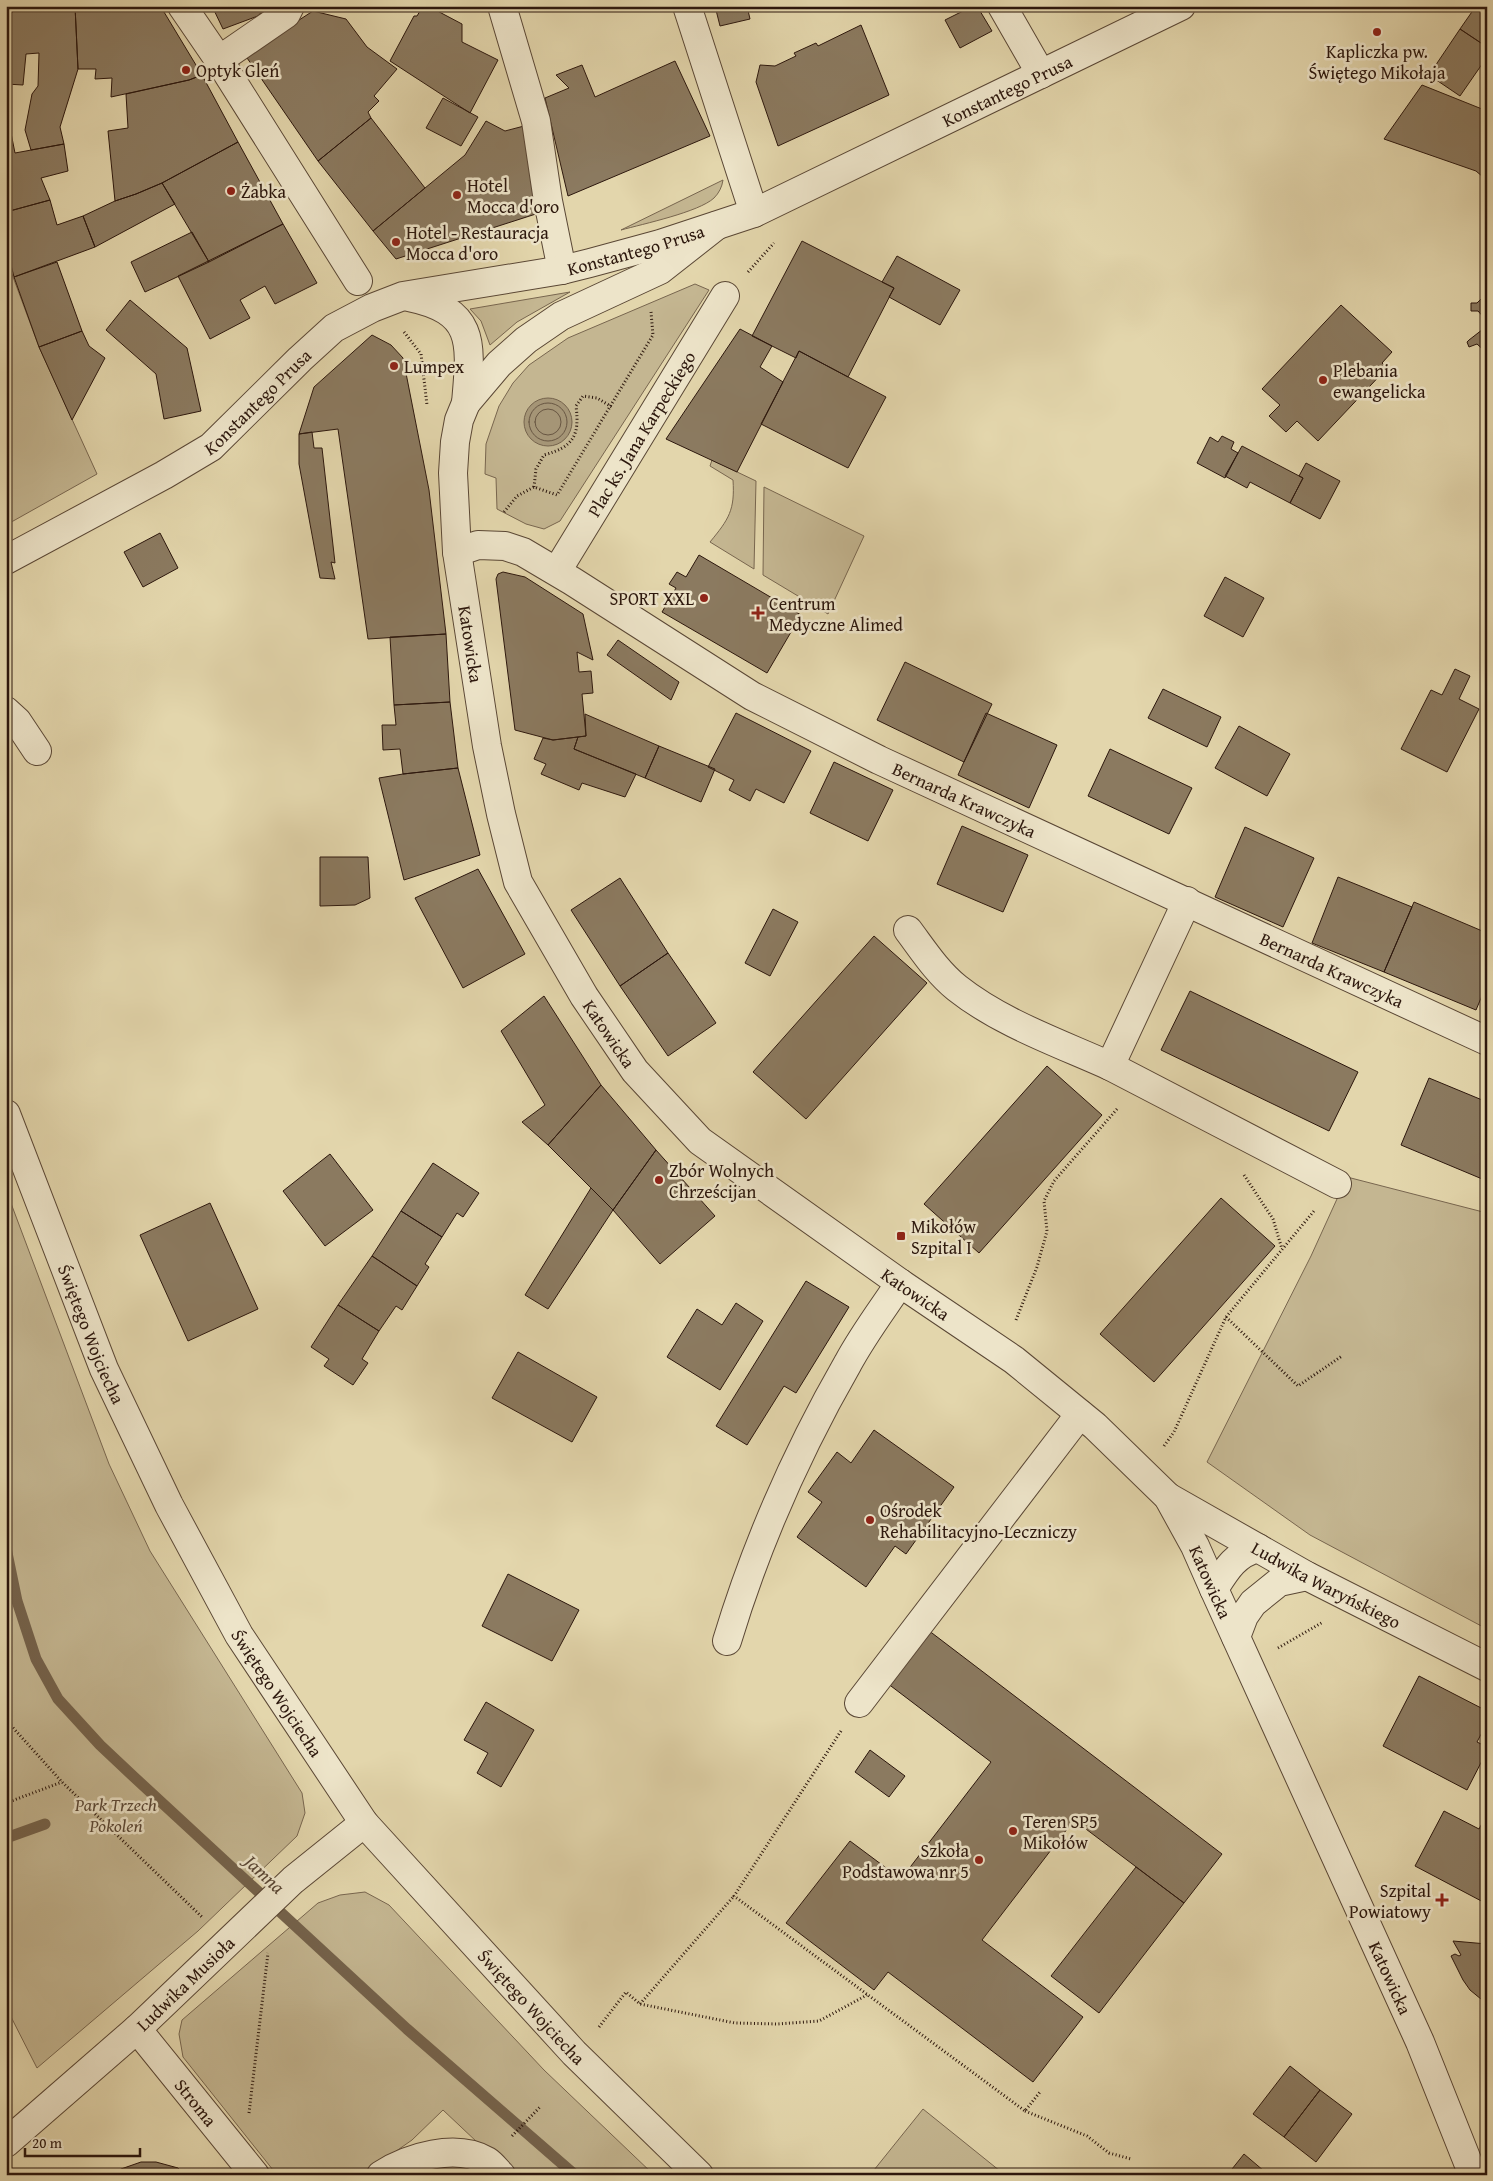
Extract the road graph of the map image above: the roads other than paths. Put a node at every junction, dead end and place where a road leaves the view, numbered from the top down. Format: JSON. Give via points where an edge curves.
{"nodes":[{"id":1,"x":182,"y":6,"type":"edge"},
{"id":2,"x":290,"y":6,"type":"edge"},
{"id":3,"x":502,"y":6,"type":"edge"},
{"id":4,"x":686,"y":6,"type":"edge"},
{"id":5,"x":1002,"y":6,"type":"edge"},
{"id":6,"x":1181,"y":6,"type":"edge"},
{"id":7,"x":219,"y":60,"type":"junction"},
{"id":8,"x":1041,"y":74,"type":"junction"},
{"id":9,"x":754,"y":213,"type":"junction"},
{"id":10,"x":716,"y":226,"type":"junction"},
{"id":11,"x":562,"y":270,"type":"junction"},
{"id":12,"x":358,"y":281,"type":"dead end"},
{"id":13,"x":403,"y":296,"type":"junction"},
{"id":14,"x":725,"y":296,"type":"dead end"},
{"id":15,"x":466,"y":403,"type":"junction"},
{"id":16,"x":457,"y":552,"type":"junction"},
{"id":17,"x":6,"y":560,"type":"edge"},
{"id":18,"x":556,"y":571,"type":"junction"},
{"id":19,"x":6,"y":710,"type":"edge"},
{"id":20,"x":37,"y":750,"type":"dead end"},
{"id":21,"x":1187,"y":901,"type":"junction"},
{"id":22,"x":908,"y":930,"type":"dead end"},
{"id":23,"x":1487,"y":1041,"type":"edge"},
{"id":24,"x":1110,"y":1066,"type":"junction"},
{"id":25,"x":7,"y":1120,"type":"edge"},
{"id":26,"x":1337,"y":1184,"type":"road end"},
{"id":27,"x":900,"y":1283,"type":"junction"},
{"id":28,"x":1080,"y":1414,"type":"junction"},
{"id":29,"x":1168,"y":1497,"type":"junction"},
{"id":30,"x":1258,"y":1548,"type":"junction"},
{"id":31,"x":1308,"y":1576,"type":"junction"},
{"id":32,"x":1214,"y":1589,"type":"junction"},
{"id":33,"x":1236,"y":1637,"type":"junction"},
{"id":34,"x":727,"y":1641,"type":"dead end"},
{"id":35,"x":1487,"y":1667,"type":"edge"},
{"id":36,"x":859,"y":1703,"type":"road end"},
{"id":37,"x":364,"y":1823,"type":"junction"},
{"id":38,"x":137,"y":2029,"type":"junction"},
{"id":39,"x":6,"y":2143,"type":"edge"},
{"id":40,"x":250,"y":2168,"type":"edge"},
{"id":41,"x":494,"y":2168,"type":"edge"},
{"id":42,"x":381,"y":2175,"type":"edge"},
{"id":43,"x":699,"y":2175,"type":"edge"},
{"id":44,"x":1474,"y":2175,"type":"edge"}],
"edges":[{"from":1,"to":7,"type":"street"},
{"from":2,"to":7,"type":"street","via":[[286,14]]},
{"from":3,"to":11,"type":"street","via":[[536,121]]},
{"from":4,"to":9,"type":"street"},
{"from":5,"to":8,"type":"street"},
{"from":6,"to":8,"type":"street","name":"Konstantego Prusa"},
{"from":7,"to":12,"type":"street"},
{"from":8,"to":9,"type":"street","name":"Konstantego Prusa"},
{"from":9,"to":10,"type":"street","name":"Konstantego Prusa"},
{"from":10,"to":11,"type":"street","name":"Konstantego Prusa"},
{"from":10,"to":15,"type":"street","name":"Katowicka","via":[[660,270],[561,316],[526,340],[499,364]]},
{"from":11,"to":13,"type":"street","name":"Konstantego Prusa"},
{"from":13,"to":15,"type":"street","name":"Katowicka","via":[[429,301],[451,312],[463,328],[468,345]]},
{"from":13,"to":17,"type":"street","name":"Konstantego Prusa","via":[[334,328],[211,447]]},
{"from":14,"to":18,"type":"street","name":"Plac ks. Jana Karpeckiego"},
{"from":15,"to":16,"type":"street","name":"Katowicka","via":[[455,442],[453,487]]},
{"from":16,"to":18,"type":"street","name":"Bernarda Krawczyka","via":[[478,545],[505,546],[523,552]]},
{"from":16,"to":27,"type":"street","name":"Katowicka","via":[[487,746],[518,882],[584,996],[635,1070],[700,1141]]},
{"from":18,"to":21,"type":"street","name":"Bernarda Krawczyka","via":[[752,696],[879,760]]},
{"from":19,"to":20,"type":"street"},
{"from":21,"to":23,"type":"street","name":"Bernarda Krawczyka"},
{"from":21,"to":24,"type":"street"},
{"from":22,"to":24,"type":"street","via":[[939,970],[980,1004]]},
{"from":24,"to":26,"type":"street"},
{"from":25,"to":37,"type":"street","name":"Świętego Wojciecha","via":[[104,1369],[169,1505],[239,1635]]},
{"from":27,"to":28,"type":"street","name":"Katowicka","via":[[1014,1360]]},
{"from":27,"to":34,"type":"street","via":[[848,1362],[788,1478],[738,1604]]},
{"from":28,"to":29,"type":"street","name":"Katowicka"},
{"from":28,"to":36,"type":"street"},
{"from":29,"to":30,"type":"street","name":"Ludwika Waryńskiego"},
{"from":29,"to":32,"type":"street","name":"Katowicka"},
{"from":30,"to":31,"type":"street","name":"Ludwika Waryńskiego"},
{"from":30,"to":32,"type":"street","via":[[1246,1551],[1231,1563]]},
{"from":31,"to":33,"type":"street","via":[[1279,1582],[1253,1602]]},
{"from":31,"to":35,"type":"street","name":"Ludwika Waryńskiego"},
{"from":32,"to":33,"type":"street","name":"Katowicka"},
{"from":33,"to":44,"type":"street","name":"Katowicka","via":[[1420,2042]]},
{"from":37,"to":38,"type":"street","name":"Ludwika Musioła","via":[[293,1880]]},
{"from":37,"to":43,"type":"street","name":"Świętego Wojciecha","via":[[574,2053]]},
{"from":38,"to":39,"type":"street","name":"Ludwika Musioła"},
{"from":38,"to":40,"type":"street","name":"Stroma"},
{"from":41,"to":42,"type":"street","via":[[458,2152],[432,2154],[398,2164]]}]}
